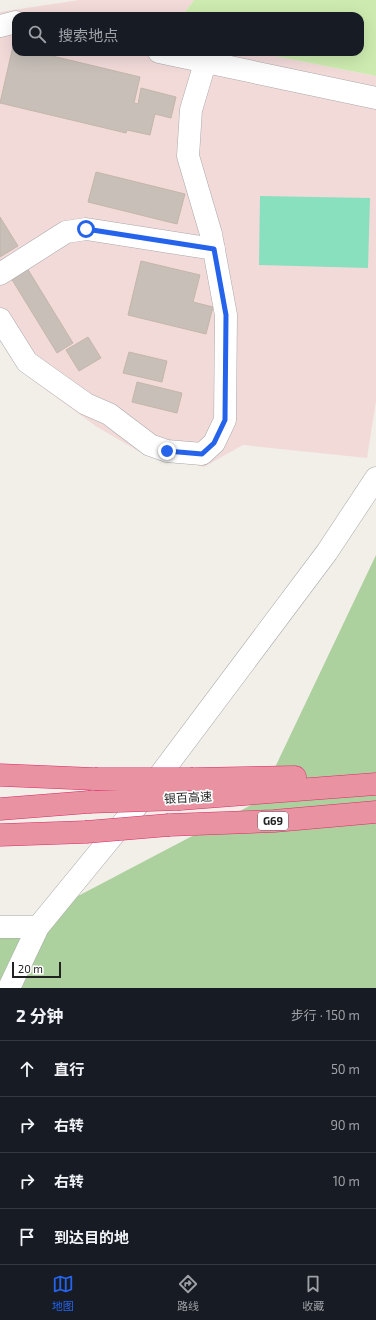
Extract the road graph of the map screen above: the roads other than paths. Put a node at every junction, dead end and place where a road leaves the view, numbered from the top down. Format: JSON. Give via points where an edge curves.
{"nodes":[{"id":1,"x":12,"y":23,"type":"edge"},
{"id":2,"x":0,"y":26,"type":"edge"},
{"id":3,"x":177,"y":56,"type":"edge"},
{"id":4,"x":205,"y":62,"type":"junction"},
{"id":5,"x":376,"y":98,"type":"edge"},
{"id":6,"x":214,"y":249,"type":"junction"},
{"id":7,"x":0,"y":274,"type":"edge"},
{"id":8,"x":0,"y":319,"type":"edge"},
{"id":9,"x":376,"y":478,"type":"edge"},
{"id":10,"x":0,"y":775,"type":"edge"},
{"id":11,"x":376,"y":776,"type":"edge"},
{"id":12,"x":376,"y":784,"type":"edge"},
{"id":13,"x":0,"y":809,"type":"edge"},
{"id":14,"x":376,"y":812,"type":"edge"},
{"id":15,"x":0,"y":835,"type":"edge"},
{"id":16,"x":0,"y":927,"type":"edge"},
{"id":17,"x":38,"y":927,"type":"junction"},
{"id":18,"x":10,"y":988,"type":"edge"}],
"edges":[{"from":1,"to":2,"type":"street"},
{"from":3,"to":4,"type":"street"},
{"from":4,"to":5,"type":"street"},
{"from":4,"to":6,"type":"street","via":[[191,110],[188,156]]},
{"from":6,"to":7,"type":"street","via":[[86,229],[66,232]]},
{"from":6,"to":8,"type":"street","via":[[226,315],[225,420],[214,443],[202,454],[167,451],[150,445],[109,414],[86,404],[27,362]]},
{"from":9,"to":17,"type":"street","via":[[327,552],[133,810]]},
{"from":10,"to":11,"type":"highway","bridge":true,"via":[[193,779]]},
{"from":12,"to":13,"type":"highway","name":"银百高速","bridge":true},
{"from":14,"to":15,"type":"highway","number":"G69","bridge":true,"via":[[274,821]]},
{"from":16,"to":17,"type":"street"},
{"from":17,"to":18,"type":"street"}]}
